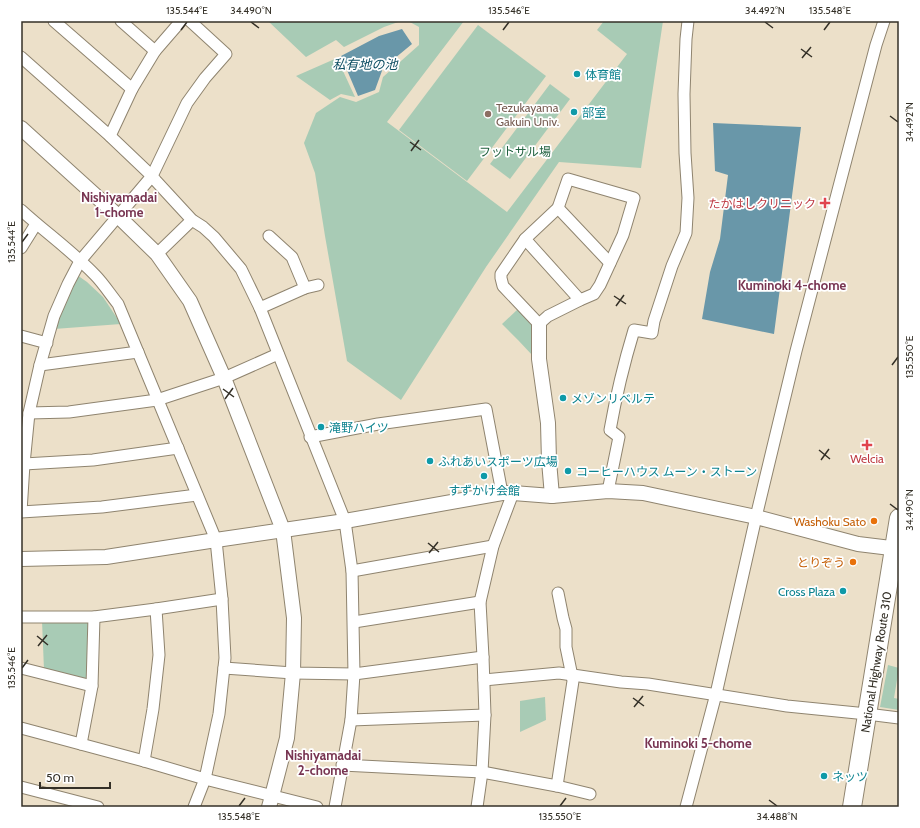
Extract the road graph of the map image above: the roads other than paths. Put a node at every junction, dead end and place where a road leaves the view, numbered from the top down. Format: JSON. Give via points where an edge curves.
{"nodes":[{"id":1,"x":54,"y":21,"type":"edge"},
{"id":2,"x":121,"y":21,"type":"edge"},
{"id":3,"x":181,"y":21,"type":"edge"},
{"id":4,"x":190,"y":21,"type":"edge"},
{"id":5,"x":688,"y":21,"type":"edge"},
{"id":6,"x":884,"y":21,"type":"edge"},
{"id":7,"x":155,"y":51,"type":"junction"},
{"id":8,"x":21,"y":57,"type":"edge"},
{"id":9,"x":132,"y":89,"type":"junction"},
{"id":10,"x":21,"y":128,"type":"edge"},
{"id":11,"x":110,"y":136,"type":"junction"},
{"id":12,"x":152,"y":176,"type":"junction"},
{"id":13,"x":558,"y":208,"type":"junction"},
{"id":14,"x":21,"y":210,"type":"edge"},
{"id":15,"x":118,"y":216,"type":"junction"},
{"id":16,"x":192,"y":220,"type":"junction"},
{"id":17,"x":36,"y":224,"type":"junction"},
{"id":18,"x":269,"y":236,"type":"dead end"},
{"id":19,"x":525,"y":239,"type":"junction"},
{"id":20,"x":21,"y":248,"type":"edge"},
{"id":21,"x":157,"y":254,"type":"junction"},
{"id":22,"x":80,"y":260,"type":"junction"},
{"id":23,"x":610,"y":263,"type":"junction"},
{"id":24,"x":318,"y":285,"type":"dead end"},
{"id":25,"x":305,"y":288,"type":"junction"},
{"id":26,"x":580,"y":300,"type":"junction"},
{"id":27,"x":260,"y":308,"type":"junction"},
{"id":28,"x":539,"y":324,"type":"junction"},
{"id":29,"x":21,"y":336,"type":"edge"},
{"id":30,"x":47,"y":343,"type":"junction"},
{"id":31,"x":138,"y":352,"type":"junction"},
{"id":32,"x":278,"y":354,"type":"junction"},
{"id":33,"x":40,"y":365,"type":"junction"},
{"id":34,"x":224,"y":378,"type":"junction"},
{"id":35,"x":157,"y":400,"type":"junction"},
{"id":36,"x":29,"y":413,"type":"junction"},
{"id":37,"x":310,"y":437,"type":"junction"},
{"id":38,"x":178,"y":448,"type":"junction"},
{"id":39,"x":24,"y":464,"type":"junction"},
{"id":40,"x":608,"y":491,"type":"junction"},
{"id":41,"x":507,"y":493,"type":"junction"},
{"id":42,"x":197,"y":495,"type":"junction"},
{"id":43,"x":552,"y":496,"type":"junction"},
{"id":44,"x":21,"y":512,"type":"edge"},
{"id":45,"x":756,"y":518,"type":"junction"},
{"id":46,"x":899,"y":518,"type":"edge"},
{"id":47,"x":344,"y":521,"type":"junction"},
{"id":48,"x":283,"y":530,"type":"junction"},
{"id":49,"x":216,"y":540,"type":"junction"},
{"id":50,"x":493,"y":546,"type":"junction"},
{"id":51,"x":896,"y":549,"type":"edge"},
{"id":52,"x":21,"y":559,"type":"edge"},
{"id":53,"x":352,"y":571,"type":"junction"},
{"id":54,"x":558,"y":593,"type":"dead end"},
{"id":55,"x":222,"y":599,"type":"junction"},
{"id":56,"x":480,"y":602,"type":"junction"},
{"id":57,"x":156,"y":609,"type":"junction"},
{"id":58,"x":21,"y":617,"type":"edge"},
{"id":59,"x":94,"y":617,"type":"junction"},
{"id":60,"x":354,"y":622,"type":"junction"},
{"id":61,"x":483,"y":657,"type":"junction"},
{"id":62,"x":21,"y":668,"type":"edge"},
{"id":63,"x":224,"y":668,"type":"junction"},
{"id":64,"x":293,"y":673,"type":"junction"},
{"id":65,"x":354,"y":674,"type":"junction"},
{"id":66,"x":571,"y":675,"type":"junction"},
{"id":67,"x":484,"y":680,"type":"junction"},
{"id":68,"x":92,"y":686,"type":"junction"},
{"id":69,"x":716,"y":694,"type":"junction"},
{"id":70,"x":867,"y":714,"type":"junction"},
{"id":71,"x":485,"y":715,"type":"junction"},
{"id":72,"x":899,"y":718,"type":"edge"},
{"id":73,"x":350,"y":720,"type":"junction"},
{"id":74,"x":21,"y":728,"type":"edge"},
{"id":75,"x":81,"y":744,"type":"junction"},
{"id":76,"x":144,"y":760,"type":"junction"},
{"id":77,"x":342,"y":765,"type":"junction"},
{"id":78,"x":482,"y":772,"type":"junction"},
{"id":79,"x":205,"y":779,"type":"junction"},
{"id":80,"x":557,"y":786,"type":"junction"},
{"id":81,"x":21,"y":787,"type":"edge"},
{"id":82,"x":590,"y":794,"type":"dead end"},
{"id":83,"x":271,"y":802,"type":"edge"},
{"id":84,"x":98,"y":807,"type":"edge"},
{"id":85,"x":194,"y":807,"type":"edge"},
{"id":86,"x":317,"y":807,"type":"edge"},
{"id":87,"x":335,"y":807,"type":"edge"},
{"id":88,"x":477,"y":807,"type":"edge"},
{"id":89,"x":686,"y":807,"type":"edge"},
{"id":90,"x":852,"y":807,"type":"edge"}],
"edges":[{"from":1,"to":9,"type":"street"},
{"from":2,"to":7,"type":"street"},
{"from":3,"to":7,"type":"street"},
{"from":4,"to":12,"type":"street","via":[[226,54],[187,103]]},
{"from":5,"to":40,"type":"street","via":[[684,94],[688,198],[686,233],[672,266],[652,333],[634,330],[610,430],[619,437]]},
{"from":6,"to":45,"type":"street","via":[[796,351]]},
{"from":7,"to":9,"type":"street"},
{"from":8,"to":11,"type":"street"},
{"from":9,"to":11,"type":"street"},
{"from":10,"to":15,"type":"street"},
{"from":11,"to":12,"type":"street"},
{"from":12,"to":15,"type":"street"},
{"from":12,"to":16,"type":"street"},
{"from":13,"to":19,"type":"street"},
{"from":13,"to":23,"type":"street"},
{"from":13,"to":23,"type":"street","via":[[568,178],[634,198],[623,236]]},
{"from":14,"to":17,"type":"street"},
{"from":15,"to":21,"type":"street"},
{"from":15,"to":22,"type":"street"},
{"from":16,"to":21,"type":"street"},
{"from":16,"to":27,"type":"street","via":[[214,237],[241,269]]},
{"from":17,"to":20,"type":"street"},
{"from":17,"to":22,"type":"street"},
{"from":18,"to":25,"type":"street","via":[[292,257]]},
{"from":19,"to":26,"type":"street"},
{"from":19,"to":28,"type":"street","via":[[501,274],[501,278],[503,286]]},
{"from":21,"to":34,"type":"street","via":[[190,301]]},
{"from":22,"to":30,"type":"street","via":[[54,316]]},
{"from":22,"to":31,"type":"street","via":[[118,304]]},
{"from":23,"to":26,"type":"street","via":[[594,294]]},
{"from":24,"to":25,"type":"street"},
{"from":25,"to":27,"type":"street"},
{"from":26,"to":28,"type":"street","via":[[548,316]]},
{"from":27,"to":32,"type":"street"},
{"from":28,"to":43,"type":"street","via":[[539,359],[548,423]]},
{"from":29,"to":30,"type":"street"},
{"from":30,"to":33,"type":"street"},
{"from":31,"to":33,"type":"street"},
{"from":31,"to":35,"type":"street"},
{"from":32,"to":34,"type":"street"},
{"from":32,"to":37,"type":"street"},
{"from":33,"to":36,"type":"street"},
{"from":34,"to":35,"type":"street"},
{"from":34,"to":48,"type":"street"},
{"from":35,"to":36,"type":"street","via":[[69,412]]},
{"from":35,"to":38,"type":"street"},
{"from":36,"to":39,"type":"street"},
{"from":37,"to":41,"type":"street","via":[[378,424],[486,409]]},
{"from":37,"to":47,"type":"street"},
{"from":38,"to":39,"type":"street","via":[[93,460]]},
{"from":38,"to":42,"type":"street"},
{"from":39,"to":44,"type":"street"},
{"from":40,"to":43,"type":"street"},
{"from":40,"to":45,"type":"street","via":[[643,493]]},
{"from":41,"to":43,"type":"street"},
{"from":41,"to":47,"type":"street"},
{"from":41,"to":50,"type":"street"},
{"from":42,"to":44,"type":"street","via":[[102,507]]},
{"from":42,"to":49,"type":"street"},
{"from":45,"to":51,"type":"street","via":[[858,544]]},
{"from":45,"to":69,"type":"street"},
{"from":46,"to":51,"type":"highway","name":"National Highway Route 310"},
{"from":47,"to":48,"type":"street"},
{"from":47,"to":53,"type":"street"},
{"from":48,"to":49,"type":"street"},
{"from":48,"to":64,"type":"street","via":[[294,618]]},
{"from":49,"to":52,"type":"street","via":[[106,557]]},
{"from":49,"to":55,"type":"street"},
{"from":50,"to":53,"type":"street"},
{"from":50,"to":56,"type":"street"},
{"from":51,"to":70,"type":"highway","name":"National Highway Route 310"},
{"from":53,"to":60,"type":"street"},
{"from":54,"to":66,"type":"street","via":[[566,629]]},
{"from":55,"to":57,"type":"street"},
{"from":55,"to":63,"type":"street"},
{"from":56,"to":60,"type":"street"},
{"from":56,"to":61,"type":"street"},
{"from":57,"to":59,"type":"street"},
{"from":57,"to":76,"type":"street","via":[[159,655]]},
{"from":58,"to":59,"type":"street"},
{"from":59,"to":68,"type":"street"},
{"from":60,"to":65,"type":"street"},
{"from":61,"to":65,"type":"street"},
{"from":61,"to":67,"type":"street"},
{"from":62,"to":68,"type":"street"},
{"from":63,"to":64,"type":"street"},
{"from":63,"to":79,"type":"street","via":[[219,714]]},
{"from":64,"to":65,"type":"street"},
{"from":64,"to":83,"type":"street","via":[[287,738]]},
{"from":65,"to":73,"type":"street"},
{"from":66,"to":67,"type":"street","via":[[559,673]]},
{"from":66,"to":69,"type":"street"},
{"from":66,"to":80,"type":"street","via":[[573,681]]},
{"from":67,"to":71,"type":"street"},
{"from":68,"to":75,"type":"street"},
{"from":69,"to":70,"type":"street","via":[[787,706]]},
{"from":69,"to":89,"type":"street"},
{"from":70,"to":72,"type":"street"},
{"from":70,"to":90,"type":"highway","name":"National Highway Route 310"},
{"from":71,"to":73,"type":"street"},
{"from":71,"to":78,"type":"street"},
{"from":73,"to":77,"type":"street"},
{"from":74,"to":75,"type":"street"},
{"from":75,"to":76,"type":"street"},
{"from":76,"to":79,"type":"street"},
{"from":77,"to":78,"type":"street"},
{"from":77,"to":87,"type":"street"},
{"from":78,"to":80,"type":"street"},
{"from":78,"to":88,"type":"street"},
{"from":79,"to":83,"type":"street"},
{"from":79,"to":85,"type":"street"},
{"from":80,"to":82,"type":"street"},
{"from":81,"to":84,"type":"street"},
{"from":83,"to":86,"type":"street"}]}
